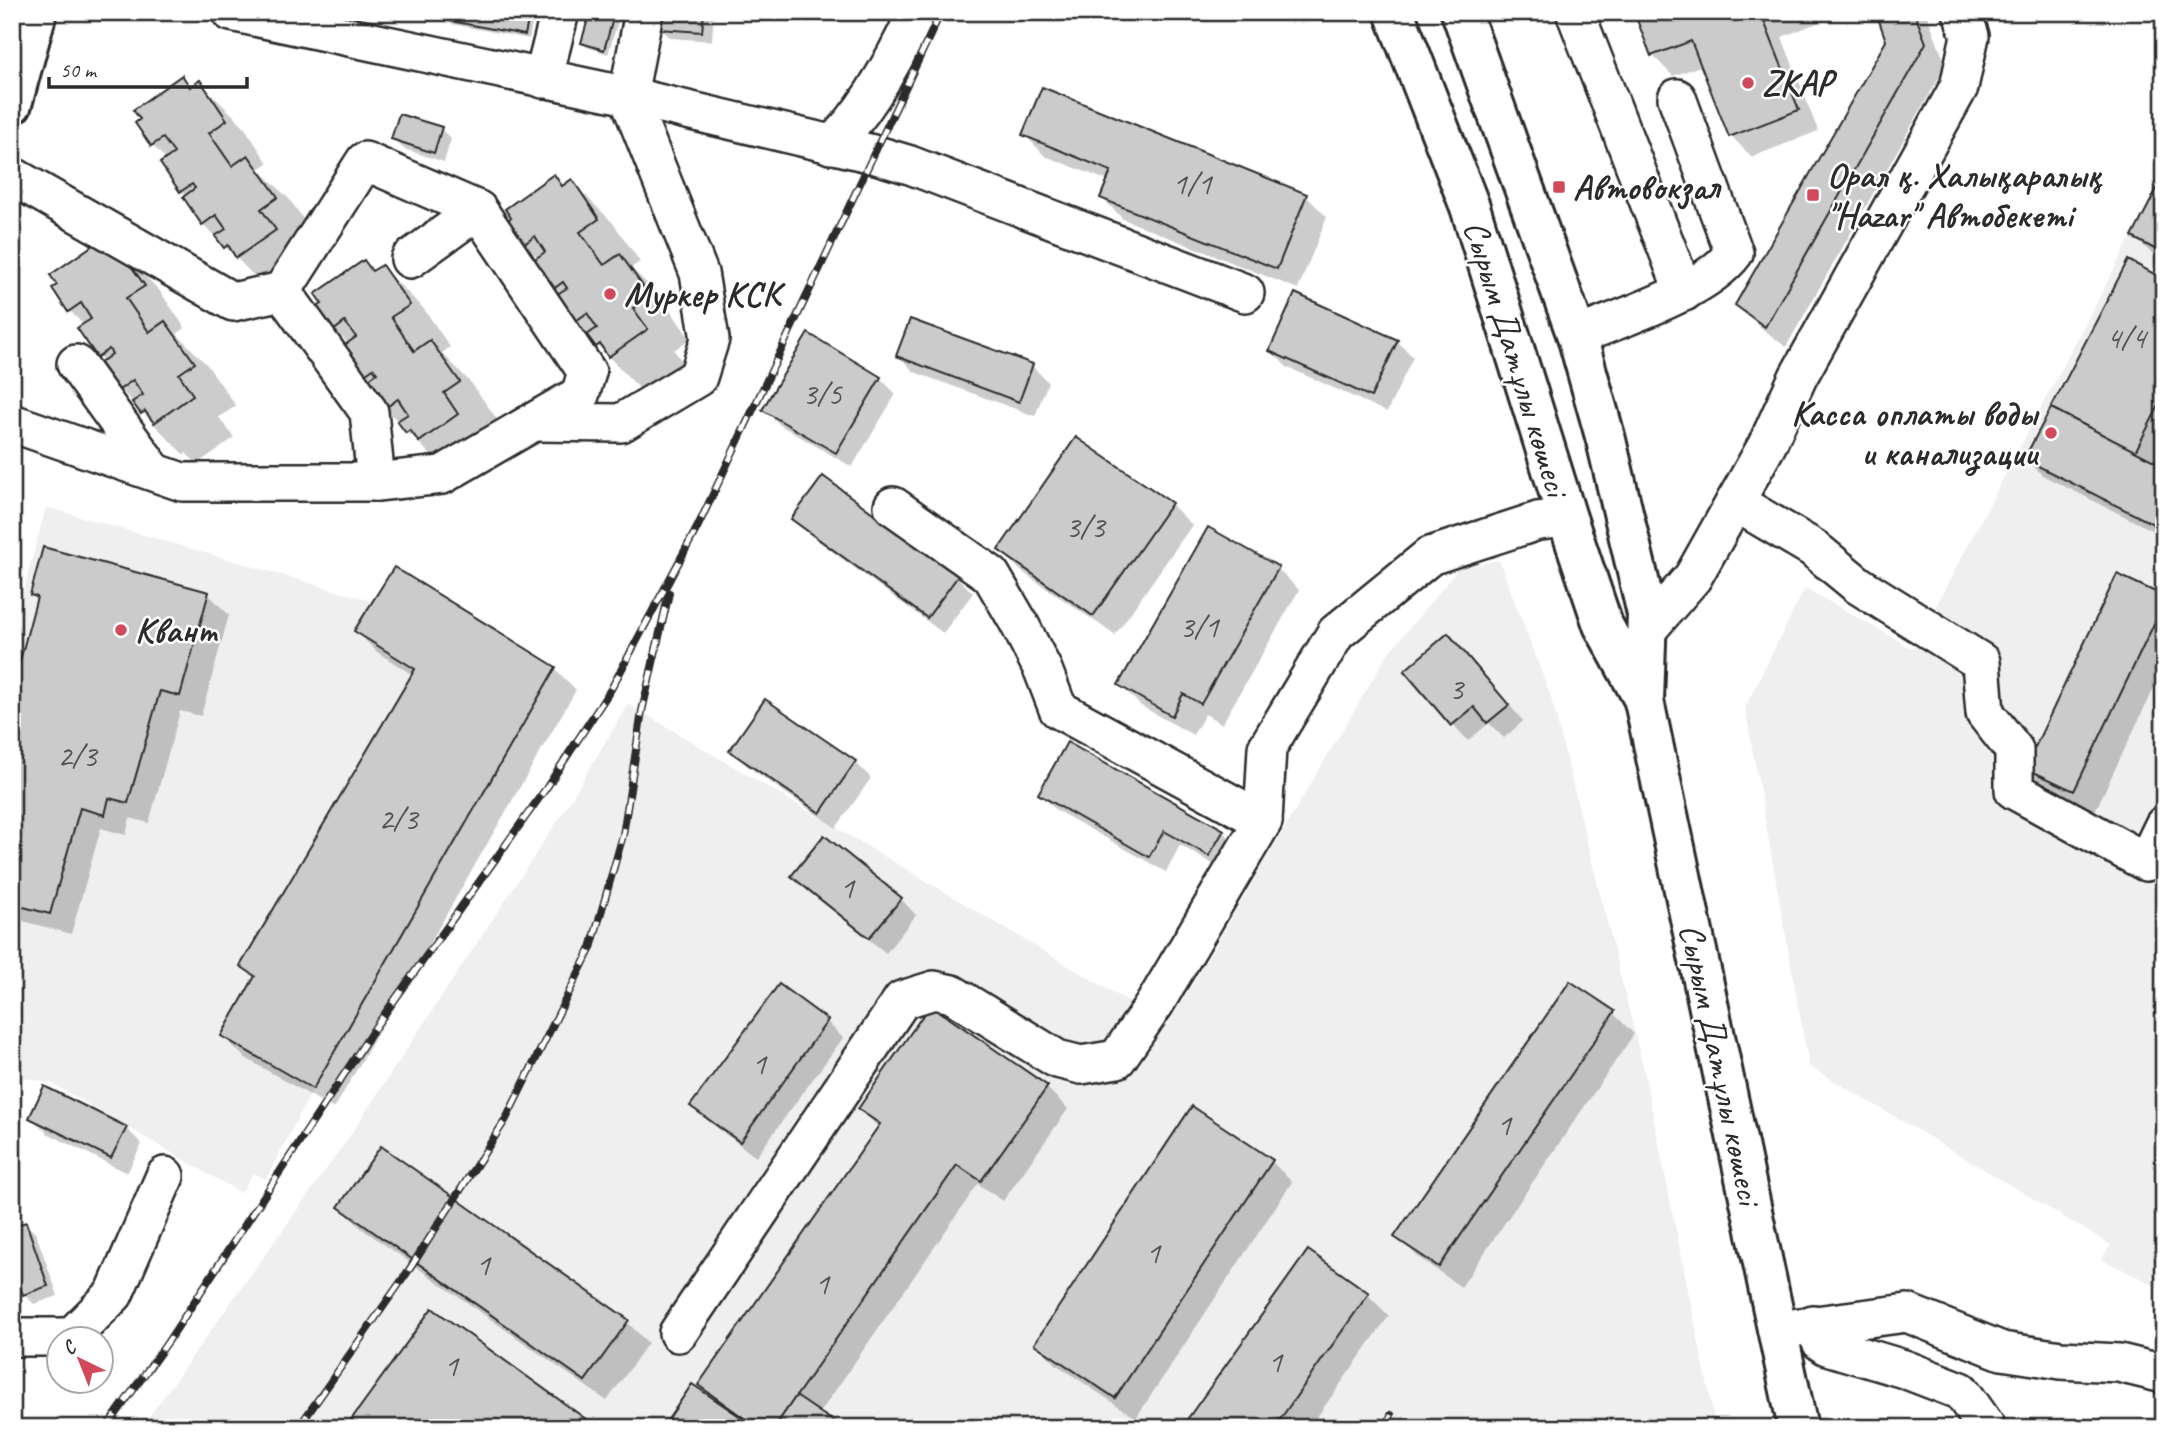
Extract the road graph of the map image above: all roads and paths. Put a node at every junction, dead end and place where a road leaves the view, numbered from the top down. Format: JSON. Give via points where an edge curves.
{"nodes":[{"id":1,"x":37,"y":12,"type":"edge"},
{"id":2,"x":231,"y":12,"type":"edge"},
{"id":3,"x":560,"y":12,"type":"edge"},
{"id":4,"x":644,"y":12,"type":"edge"},
{"id":5,"x":916,"y":12,"type":"edge"},
{"id":6,"x":1394,"y":12,"type":"edge"},
{"id":7,"x":1461,"y":12,"type":"edge"},
{"id":8,"x":1576,"y":12,"type":"edge"},
{"id":9,"x":1962,"y":12,"type":"edge"},
{"id":10,"x":543,"y":79,"type":"junction"},
{"id":11,"x":628,"y":96,"type":"junction"},
{"id":12,"x":1676,"y":98,"type":"dead end"},
{"id":13,"x":12,"y":104,"type":"edge"},
{"id":14,"x":831,"y":145,"type":"junction"},
{"id":15,"x":12,"y":176,"type":"edge"},
{"id":16,"x":478,"y":210,"type":"junction"},
{"id":17,"x":410,"y":259,"type":"dead end"},
{"id":18,"x":282,"y":291,"type":"junction"},
{"id":19,"x":1684,"y":292,"type":"junction"},
{"id":20,"x":1245,"y":293,"type":"dead end"},
{"id":21,"x":1577,"y":336,"type":"junction"},
{"id":22,"x":76,"y":365,"type":"dead end"},
{"id":23,"x":534,"y":422,"type":"junction"},
{"id":24,"x":12,"y":423,"type":"edge"},
{"id":25,"x":1606,"y":440,"type":"junction"},
{"id":26,"x":1548,"y":456,"type":"junction"},
{"id":27,"x":154,"y":472,"type":"junction"},
{"id":28,"x":376,"y":482,"type":"junction"},
{"id":29,"x":1735,"y":502,"type":"junction"},
{"id":30,"x":893,"y":506,"type":"dead end"},
{"id":31,"x":1567,"y":518,"type":"junction"},
{"id":32,"x":1647,"y":629,"type":"junction"},
{"id":33,"x":1644,"y":701,"type":"junction"},
{"id":34,"x":1263,"y":821,"type":"junction"},
{"id":35,"x":2164,"y":825,"type":"edge"},
{"id":36,"x":165,"y":1175,"type":"dead end"},
{"id":37,"x":1795,"y":1327,"type":"junction"},
{"id":38,"x":678,"y":1333,"type":"dead end"},
{"id":39,"x":12,"y":1337,"type":"edge"},
{"id":40,"x":2164,"y":1374,"type":"edge"},
{"id":41,"x":1798,"y":1428,"type":"edge"},
{"id":42,"x":1987,"y":1428,"type":"edge"}],
"edges":[{"from":1,"to":13,"type":"main road"},
{"from":2,"to":10,"type":"street"},
{"from":3,"to":10,"type":"street"},
{"from":4,"to":11,"type":"street"},
{"from":5,"to":14,"type":"street","via":[[850,129]]},
{"from":6,"to":26,"type":"main road","name":"Сырым Датұлы көшесі","via":[[1469,207]]},
{"from":7,"to":21,"type":"main road","name":"Сырым Датұлы көшесі"},
{"from":8,"to":19,"type":"street"},
{"from":9,"to":29,"type":"street","via":[[1970,36],[1959,87],[1798,377]]},
{"from":10,"to":11,"type":"street"},
{"from":11,"to":14,"type":"street"},
{"from":11,"to":23,"type":"street","via":[[699,274],[710,339],[698,377],[621,423]]},
{"from":12,"to":19,"type":"street","via":[[1734,253],[1724,267]]},
{"from":14,"to":20,"type":"street","via":[[910,165]]},
{"from":15,"to":18,"type":"street","via":[[233,302]]},
{"from":16,"to":17,"type":"street"},
{"from":16,"to":18,"type":"street","via":[[365,161]]},
{"from":16,"to":23,"type":"street","via":[[587,372],[579,396]]},
{"from":18,"to":28,"type":"street","via":[[369,412]]},
{"from":19,"to":21,"type":"street"},
{"from":21,"to":25,"type":"main road","name":"Сырым Датұлы көшесі"},
{"from":22,"to":27,"type":"street"},
{"from":23,"to":28,"type":"street","via":[[442,475]]},
{"from":24,"to":27,"type":"street"},
{"from":25,"to":26,"type":"main road"},
{"from":25,"to":32,"type":"main road","name":"Сырым Датұлы көшесі"},
{"from":26,"to":31,"type":"main road","name":"Сырым Датұлы көшесі"},
{"from":27,"to":28,"type":"street","via":[[182,482]]},
{"from":29,"to":32,"type":"street","via":[[1693,577]]},
{"from":29,"to":35,"type":"street","via":[[1813,548],[1858,585],[1981,662],[1984,713],[2014,750],[2014,790],[2146,862]]},
{"from":30,"to":34,"type":"street","via":[[991,575],[1043,670],[1058,709]]},
{"from":31,"to":33,"type":"main road","name":"Сырым Датұлы көшесі","via":[[1603,625]]},
{"from":31,"to":34,"type":"street","via":[[1538,521],[1430,556],[1336,633],[1268,748]]},
{"from":32,"to":33,"type":"main road","name":"Сырым Датұлы көшесі"},
{"from":33,"to":37,"type":"main road","name":"Сырым Датұлы көшесі"},
{"from":34,"to":38,"type":"street","via":[[1117,1059],[1080,1065],[1057,1059],[951,994],[934,990],[902,1000]]},
{"from":36,"to":39,"type":"street","via":[[114,1294],[71,1337]]},
{"from":37,"to":40,"type":"street","via":[[1907,1313],[2002,1352],[2119,1363]]},
{"from":37,"to":41,"type":"main road","name":"Сырым Датұлы көшесі"},
{"from":37,"to":42,"type":"street","via":[[1827,1346],[1961,1391]]}]}
